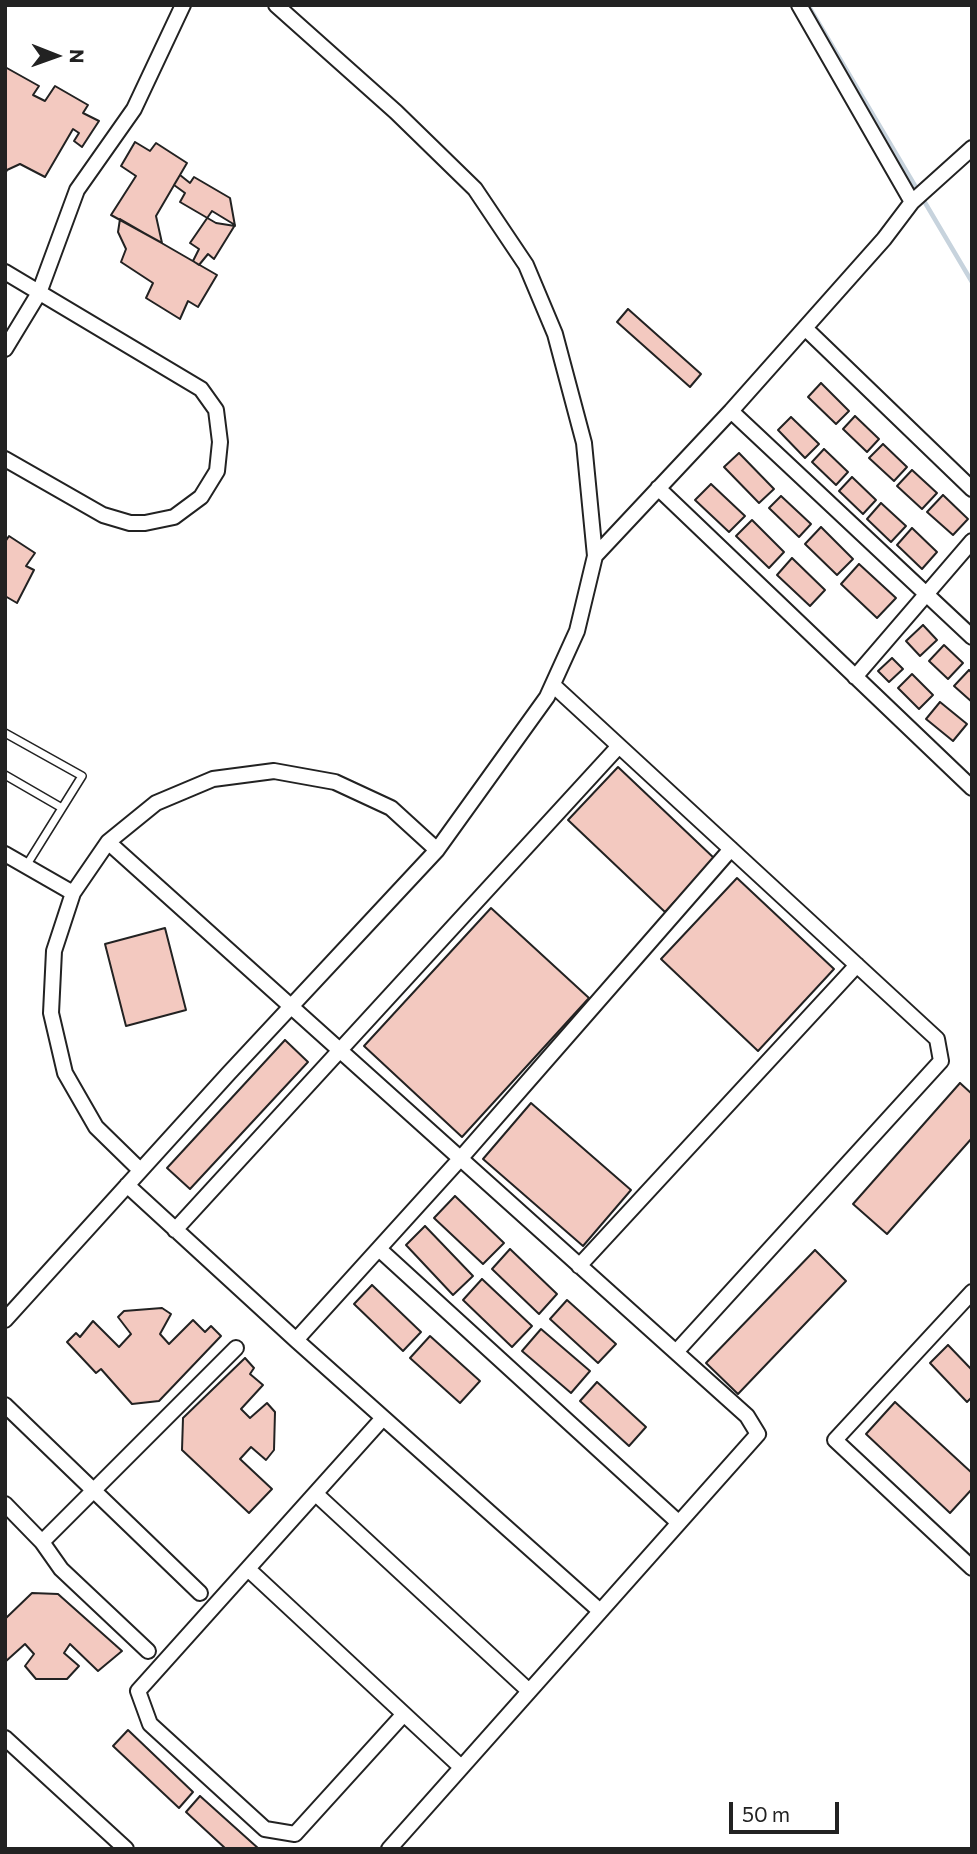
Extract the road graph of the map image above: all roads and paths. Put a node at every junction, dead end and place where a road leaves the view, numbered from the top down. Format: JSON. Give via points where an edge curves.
{"nodes":[{"id":1,"x":183,"y":5,"type":"edge"},
{"id":2,"x":276,"y":5,"type":"edge"},
{"id":3,"x":799,"y":5,"type":"edge"},
{"id":4,"x":972,"y":148,"type":"edge"},
{"id":5,"x":921,"y":194,"type":"junction"},
{"id":6,"x":5,"y":272,"type":"edge"},
{"id":7,"x":39,"y":293,"type":"junction"},
{"id":8,"x":805,"y":328,"type":"junction"},
{"id":9,"x":5,"y":349,"type":"edge"},
{"id":10,"x":731,"y":411,"type":"junction"},
{"id":11,"x":5,"y":459,"type":"edge"},
{"id":12,"x":658,"y":488,"type":"junction"},
{"id":13,"x":972,"y":489,"type":"edge"},
{"id":14,"x":972,"y":541,"type":"edge"},
{"id":15,"x":594,"y":556,"type":"junction"},
{"id":16,"x":926,"y":594,"type":"junction"},
{"id":17,"x":972,"y":637,"type":"edge"},
{"id":18,"x":855,"y":677,"type":"junction"},
{"id":19,"x":553,"y":685,"type":"junction"},
{"id":20,"x":5,"y":733,"type":"edge"},
{"id":21,"x":619,"y":746,"type":"junction"},
{"id":22,"x":5,"y":775,"type":"edge"},
{"id":23,"x":972,"y":788,"type":"edge"},
{"id":24,"x":62,"y":808,"type":"junction"},
{"id":25,"x":108,"y":842,"type":"junction"},
{"id":26,"x":731,"y":849,"type":"junction"},
{"id":27,"x":437,"y":850,"type":"junction"},
{"id":28,"x":5,"y":854,"type":"edge"},
{"id":29,"x":26,"y":866,"type":"junction"},
{"id":30,"x":73,"y":893,"type":"junction"},
{"id":31,"x":857,"y":965,"type":"junction"},
{"id":32,"x":291,"y":1007,"type":"junction"},
{"id":33,"x":339,"y":1050,"type":"junction"},
{"id":34,"x":460,"y":1159,"type":"junction"},
{"id":35,"x":140,"y":1170,"type":"junction"},
{"id":36,"x":127,"y":1185,"type":"junction"},
{"id":37,"x":175,"y":1230,"type":"junction"},
{"id":38,"x":379,"y":1249,"type":"junction"},
{"id":39,"x":579,"y":1266,"type":"junction"},
{"id":40,"x":972,"y":1292,"type":"edge"},
{"id":41,"x":5,"y":1320,"type":"edge"},
{"id":42,"x":296,"y":1340,"type":"junction"},
{"id":43,"x":236,"y":1348,"type":"dead end"},
{"id":44,"x":676,"y":1352,"type":"junction"},
{"id":45,"x":5,"y":1405,"type":"edge"},
{"id":46,"x":383,"y":1418,"type":"junction"},
{"id":47,"x":93,"y":1490,"type":"junction"},
{"id":48,"x":316,"y":1494,"type":"junction"},
{"id":49,"x":5,"y":1504,"type":"edge"},
{"id":50,"x":679,"y":1523,"type":"junction"},
{"id":51,"x":43,"y":1542,"type":"junction"},
{"id":52,"x":972,"y":1568,"type":"edge"},
{"id":53,"x":248,"y":1569,"type":"junction"},
{"id":54,"x":200,"y":1593,"type":"dead end"},
{"id":55,"x":600,"y":1611,"type":"junction"},
{"id":56,"x":148,"y":1651,"type":"dead end"},
{"id":57,"x":529,"y":1691,"type":"junction"},
{"id":58,"x":403,"y":1715,"type":"junction"},
{"id":59,"x":5,"y":1738,"type":"edge"},
{"id":60,"x":461,"y":1767,"type":"junction"},
{"id":61,"x":126,"y":1849,"type":"edge"},
{"id":62,"x":389,"y":1849,"type":"edge"}],
"edges":[{"from":1,"to":7,"type":"street","via":[[134,108],[77,190]]},
{"from":2,"to":15,"type":"street","via":[[475,189],[526,265],[555,334],[584,443]]},
{"from":3,"to":5,"type":"street"},
{"from":4,"to":5,"type":"street"},
{"from":5,"to":8,"type":"street"},
{"from":6,"to":7,"type":"street"},
{"from":7,"to":9,"type":"street"},
{"from":7,"to":11,"type":"street","via":[[201,389],[216,410],[218,471],[201,497],[174,517],[130,523],[103,515]]},
{"from":8,"to":10,"type":"street"},
{"from":8,"to":13,"type":"street"},
{"from":10,"to":12,"type":"street"},
{"from":10,"to":16,"type":"street"},
{"from":12,"to":15,"type":"street"},
{"from":12,"to":18,"type":"street"},
{"from":14,"to":16,"type":"street"},
{"from":15,"to":19,"type":"street","via":[[577,631]]},
{"from":16,"to":17,"type":"street"},
{"from":16,"to":18,"type":"street"},
{"from":18,"to":23,"type":"street"},
{"from":19,"to":21,"type":"street"},
{"from":19,"to":27,"type":"street"},
{"from":20,"to":24,"type":"lane","via":[[82,776]]},
{"from":21,"to":26,"type":"street"},
{"from":21,"to":33,"type":"street"},
{"from":22,"to":24,"type":"lane"},
{"from":24,"to":29,"type":"lane"},
{"from":25,"to":27,"type":"street","via":[[156,803],[179,793],[213,779],[274,771],[335,782],[391,808]]},
{"from":25,"to":30,"type":"street"},
{"from":25,"to":32,"type":"street"},
{"from":26,"to":31,"type":"street"},
{"from":26,"to":34,"type":"street"},
{"from":27,"to":32,"type":"street"},
{"from":28,"to":29,"type":"street"},
{"from":29,"to":30,"type":"street"},
{"from":30,"to":35,"type":"street","via":[[54,951],[51,1013],[65,1073],[96,1127]]},
{"from":31,"to":39,"type":"street"},
{"from":31,"to":44,"type":"street","via":[[937,1039],[941,1061]]},
{"from":32,"to":33,"type":"street"},
{"from":32,"to":35,"type":"street"},
{"from":33,"to":34,"type":"street"},
{"from":33,"to":37,"type":"street"},
{"from":34,"to":38,"type":"street"},
{"from":34,"to":39,"type":"street"},
{"from":35,"to":36,"type":"street"},
{"from":36,"to":37,"type":"street"},
{"from":36,"to":41,"type":"street"},
{"from":37,"to":42,"type":"street"},
{"from":38,"to":42,"type":"street"},
{"from":38,"to":50,"type":"street"},
{"from":39,"to":44,"type":"street"},
{"from":40,"to":52,"type":"street","via":[[835,1440]]},
{"from":42,"to":46,"type":"street"},
{"from":43,"to":47,"type":"street"},
{"from":44,"to":50,"type":"street","via":[[747,1416],[758,1434]]},
{"from":45,"to":47,"type":"street"},
{"from":46,"to":48,"type":"street"},
{"from":46,"to":55,"type":"street"},
{"from":47,"to":51,"type":"street"},
{"from":47,"to":54,"type":"street"},
{"from":48,"to":53,"type":"street"},
{"from":48,"to":57,"type":"street"},
{"from":49,"to":51,"type":"street"},
{"from":50,"to":55,"type":"street"},
{"from":51,"to":56,"type":"street","via":[[61,1569]]},
{"from":53,"to":58,"type":"street"},
{"from":53,"to":58,"type":"street","via":[[138,1691],[150,1724],[265,1829],[295,1834]]},
{"from":55,"to":57,"type":"street"},
{"from":57,"to":60,"type":"street"},
{"from":58,"to":60,"type":"street"},
{"from":59,"to":61,"type":"street"},
{"from":60,"to":62,"type":"street"}]}
